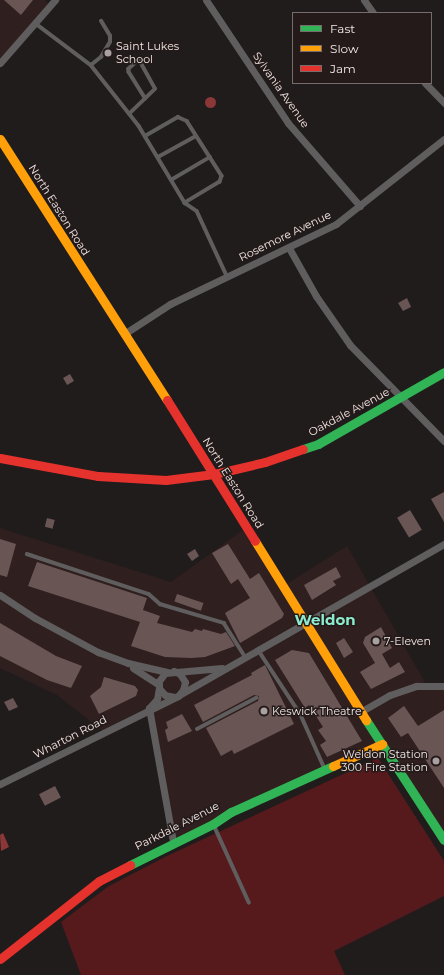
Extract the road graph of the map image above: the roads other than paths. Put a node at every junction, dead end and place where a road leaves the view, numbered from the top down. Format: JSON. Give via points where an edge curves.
{"nodes":[{"id":1,"x":55,"y":0,"type":"edge"},
{"id":2,"x":206,"y":0,"type":"edge"},
{"id":3,"x":364,"y":0,"type":"edge"},
{"id":4,"x":372,"y":12,"type":"edge"},
{"id":5,"x":101,"y":21,"type":"dead end"},
{"id":6,"x":34,"y":22,"type":"junction"},
{"id":7,"x":0,"y":63,"type":"edge"},
{"id":8,"x":91,"y":65,"type":"junction"},
{"id":9,"x":426,"y":84,"type":"edge"},
{"id":10,"x":145,"y":98,"type":"junction"},
{"id":11,"x":444,"y":103,"type":"edge"},
{"id":12,"x":129,"y":114,"type":"junction"},
{"id":13,"x":145,"y":136,"type":"junction"},
{"id":14,"x":196,"y":136,"type":"junction"},
{"id":15,"x":0,"y":139,"type":"edge"},
{"id":16,"x":444,"y":139,"type":"edge"},
{"id":17,"x":158,"y":157,"type":"junction"},
{"id":18,"x":210,"y":157,"type":"junction"},
{"id":19,"x":171,"y":180,"type":"junction"},
{"id":20,"x":185,"y":203,"type":"junction"},
{"id":21,"x":360,"y":206,"type":"junction"},
{"id":22,"x":289,"y":248,"type":"junction"},
{"id":23,"x":228,"y":277,"type":"junction"},
{"id":24,"x":124,"y":334,"type":"junction"},
{"id":25,"x":444,"y":372,"type":"edge"},
{"id":26,"x":400,"y":397,"type":"junction"},
{"id":27,"x":444,"y":441,"type":"edge"},
{"id":28,"x":0,"y":458,"type":"edge"},
{"id":29,"x":214,"y":474,"type":"junction"},
{"id":30,"x":444,"y":544,"type":"edge"},
{"id":31,"x":27,"y":554,"type":"dead end"},
{"id":32,"x":0,"y":594,"type":"edge"},
{"id":33,"x":307,"y":624,"type":"junction"},
{"id":34,"x":259,"y":651,"type":"junction"},
{"id":35,"x":113,"y":658,"type":"junction"},
{"id":36,"x":246,"y":658,"type":"junction"},
{"id":37,"x":227,"y":667,"type":"junction"},
{"id":38,"x":171,"y":671,"type":"junction"},
{"id":39,"x":444,"y":686,"type":"edge"},
{"id":40,"x":159,"y":687,"type":"junction"},
{"id":41,"x":179,"y":695,"type":"junction"},
{"id":42,"x":256,"y":698,"type":"dead end"},
{"id":43,"x":149,"y":708,"type":"junction"},
{"id":44,"x":362,"y":710,"type":"junction"},
{"id":45,"x":197,"y":729,"type":"dead end"},
{"id":46,"x":382,"y":744,"type":"junction"},
{"id":47,"x":326,"y":770,"type":"junction"},
{"id":48,"x":0,"y":784,"type":"edge"},
{"id":49,"x":213,"y":824,"type":"junction"},
{"id":50,"x":444,"y":840,"type":"edge"},
{"id":51,"x":174,"y":842,"type":"junction"},
{"id":52,"x":249,"y":902,"type":"dead end"},
{"id":53,"x":0,"y":959,"type":"edge"}],
"edges":[{"from":1,"to":6,"type":"street"},
{"from":2,"to":21,"type":"street","name":"Sylvania Avenue","via":[[288,123]]},
{"from":3,"to":4,"type":"street"},
{"from":5,"to":8,"type":"lane","via":[[110,36],[110,42],[101,57]]},
{"from":6,"to":7,"type":"street"},
{"from":6,"to":8,"type":"lane"},
{"from":8,"to":12,"type":"lane"},
{"from":9,"to":11,"type":"street"},
{"from":10,"to":10,"type":"lane","via":[[155,88],[140,62],[137,62],[128,72]]},
{"from":10,"to":12,"type":"lane"},
{"from":12,"to":13,"type":"lane"},
{"from":13,"to":14,"type":"lane","via":[[178,117],[187,121]]},
{"from":13,"to":17,"type":"lane"},
{"from":14,"to":17,"type":"lane"},
{"from":14,"to":18,"type":"lane"},
{"from":15,"to":24,"type":"street","name":"North Easton Road"},
{"from":16,"to":21,"type":"street","name":"Rosemore Avenue"},
{"from":17,"to":19,"type":"lane"},
{"from":18,"to":19,"type":"lane"},
{"from":18,"to":20,"type":"lane","via":[[222,176],[220,182]]},
{"from":19,"to":20,"type":"lane"},
{"from":20,"to":23,"type":"lane","via":[[197,211]]},
{"from":21,"to":22,"type":"street","name":"Rosemore Avenue","via":[[336,224]]},
{"from":22,"to":23,"type":"street","name":"Rosemore Avenue"},
{"from":22,"to":26,"type":"street","via":[[316,296],[350,345]]},
{"from":23,"to":24,"type":"street","name":"Rosemore Avenue","via":[[170,304]]},
{"from":24,"to":29,"type":"street","name":"North Easton Road"},
{"from":25,"to":26,"type":"street","name":"Oakdale Avenue"},
{"from":26,"to":27,"type":"street"},
{"from":26,"to":29,"type":"street","name":"Oakdale Avenue","via":[[318,444],[265,462]]},
{"from":28,"to":29,"type":"street","name":"Oakdale Avenue","via":[[98,476],[166,480]]},
{"from":29,"to":33,"type":"street","name":"North Easton Road"},
{"from":30,"to":33,"type":"street"},
{"from":31,"to":36,"type":"lane","via":[[148,594],[160,604],[224,623]]},
{"from":32,"to":35,"type":"street","via":[[64,635]]},
{"from":33,"to":34,"type":"street"},
{"from":33,"to":44,"type":"street","name":"North Easton Road","via":[[331,666]]},
{"from":34,"to":36,"type":"street"},
{"from":34,"to":47,"type":"lane","via":[[301,715]]},
{"from":35,"to":38,"type":"street"},
{"from":35,"to":40,"type":"street","via":[[145,674]]},
{"from":36,"to":37,"type":"street"},
{"from":37,"to":38,"type":"street","via":[[205,671]]},
{"from":37,"to":41,"type":"street","name":"Wharton Road"},
{"from":38,"to":40,"type":"street","via":[[160,678]]},
{"from":38,"to":41,"type":"street","via":[[180,674],[185,682]]},
{"from":39,"to":44,"type":"street","via":[[416,686],[390,695]]},
{"from":40,"to":41,"type":"street","via":[[166,696]]},
{"from":40,"to":43,"type":"street","via":[[156,699]]},
{"from":41,"to":43,"type":"street","name":"Wharton Road"},
{"from":42,"to":45,"type":"lane"},
{"from":43,"to":48,"type":"street","name":"Wharton Road"},
{"from":43,"to":51,"type":"street"},
{"from":44,"to":46,"type":"street","name":"North Easton Road"},
{"from":46,"to":47,"type":"street","name":"Parkdale Avenue"},
{"from":46,"to":50,"type":"street","name":"North Easton Road"},
{"from":47,"to":49,"type":"street","name":"Parkdale Avenue","via":[[231,812]]},
{"from":49,"to":51,"type":"street","name":"Parkdale Avenue"},
{"from":49,"to":52,"type":"lane"},
{"from":51,"to":53,"type":"street","name":"Parkdale Avenue","via":[[99,881]]}]}
